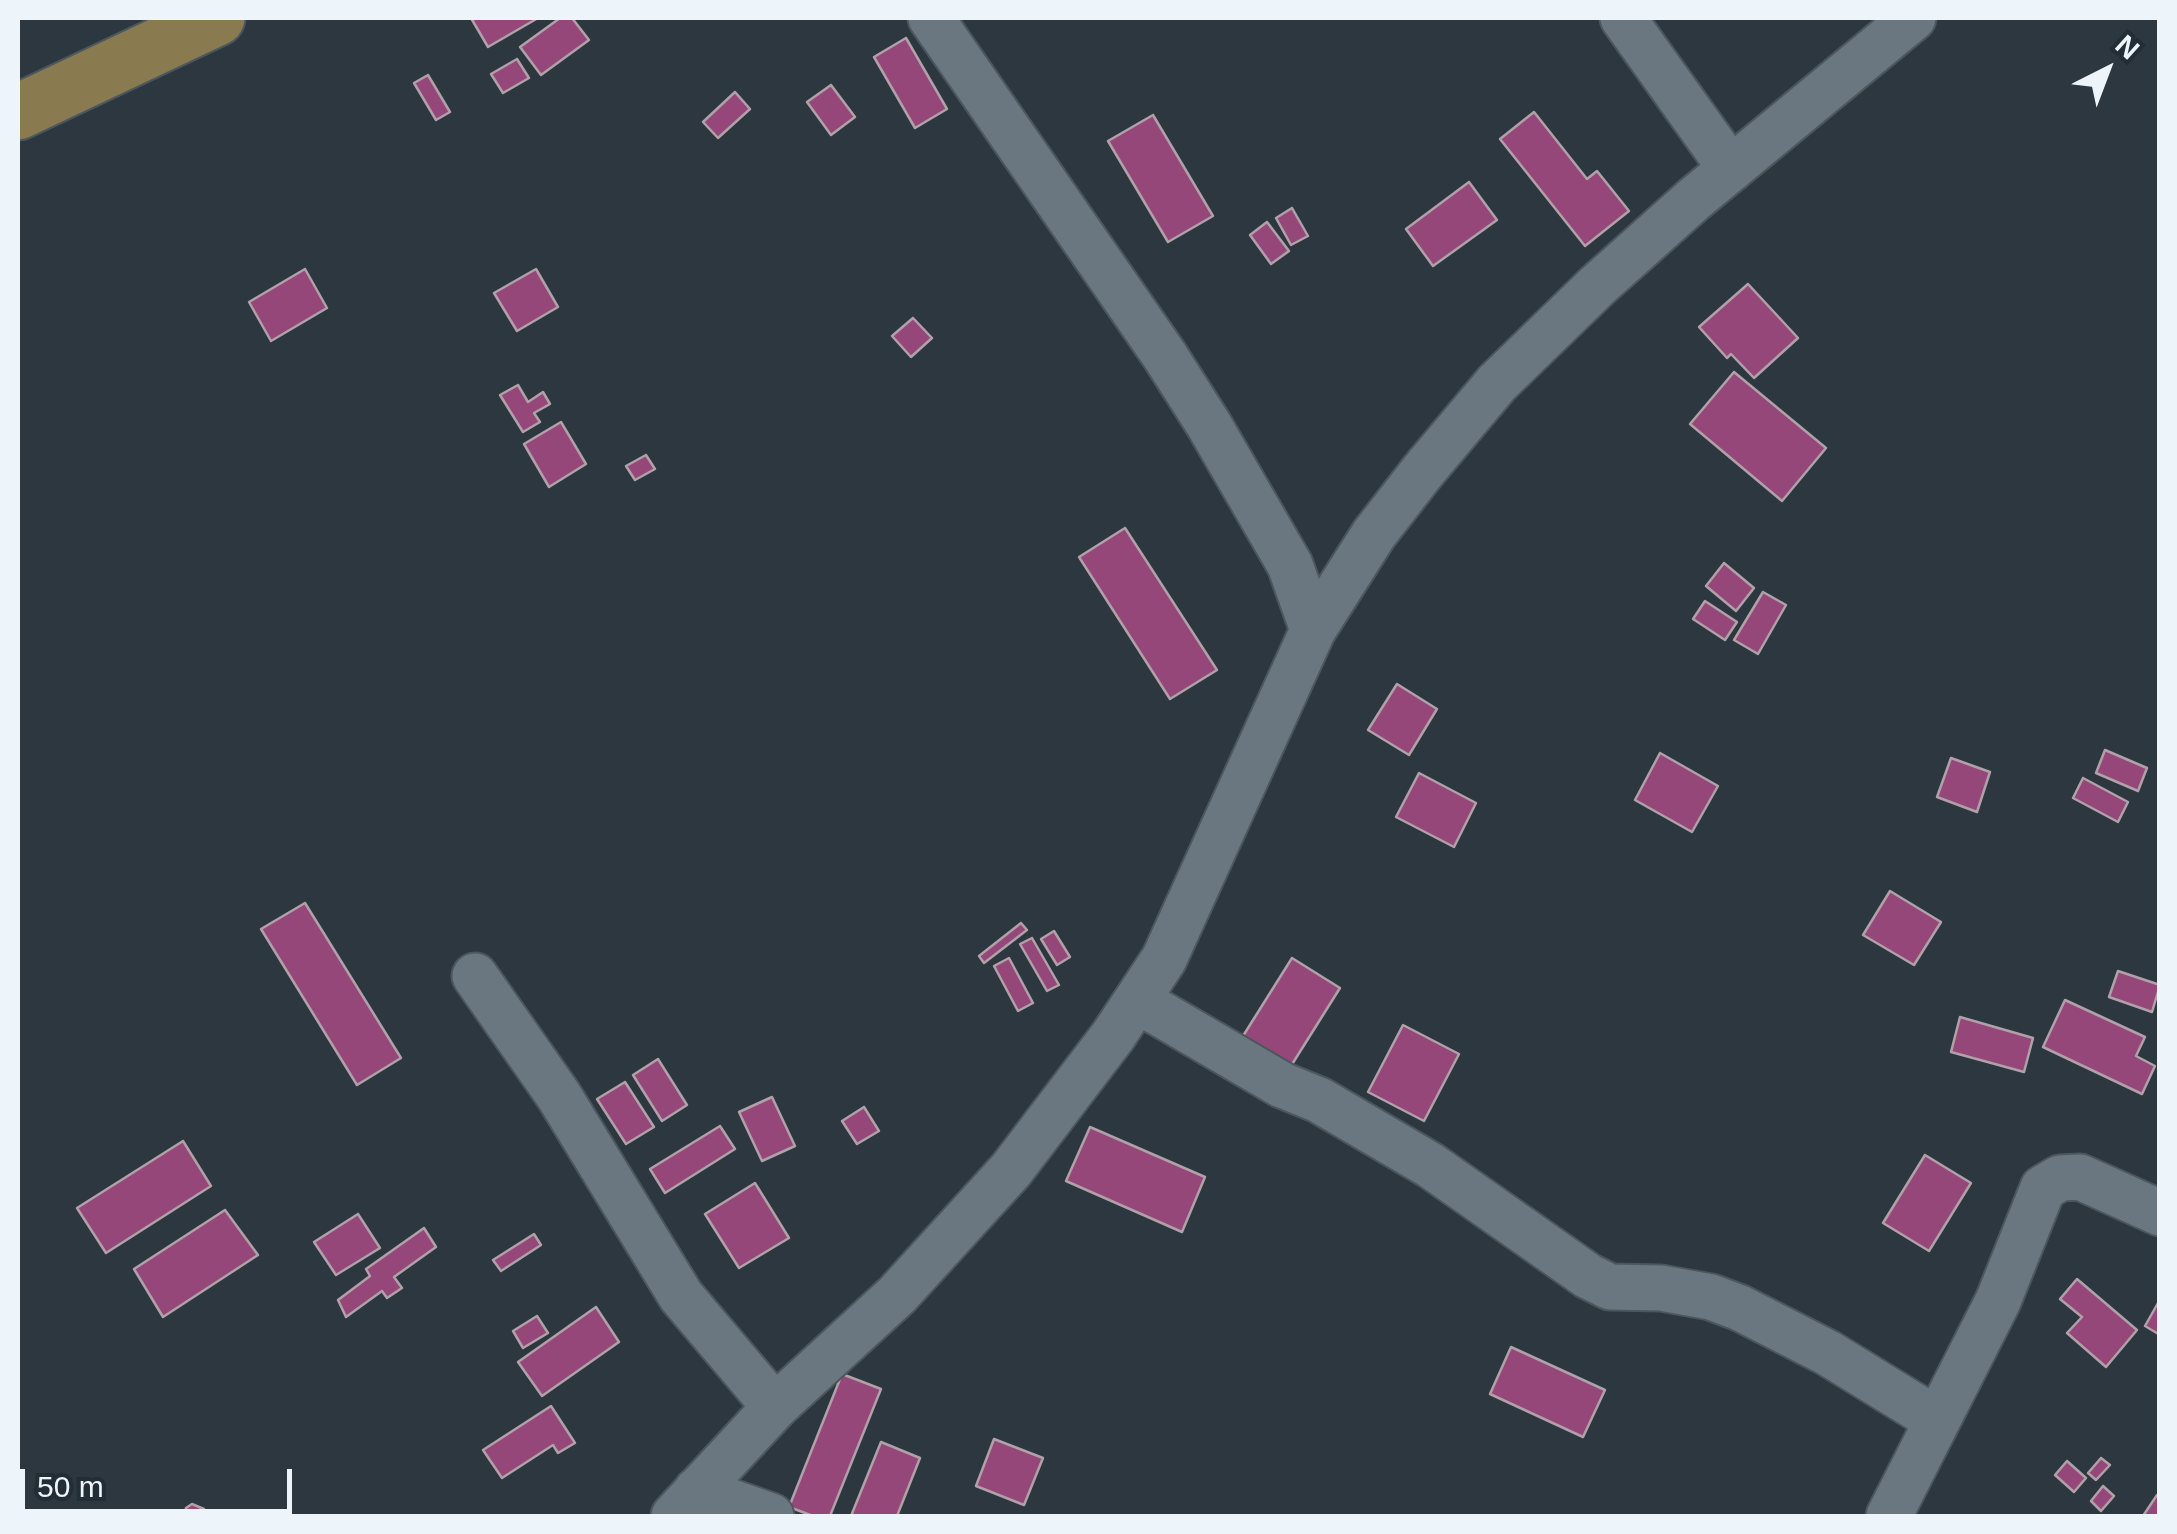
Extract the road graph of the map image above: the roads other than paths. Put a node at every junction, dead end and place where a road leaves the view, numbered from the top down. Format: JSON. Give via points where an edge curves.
{"nodes":[{"id":1,"x":217,"y":18,"type":"edge"},
{"id":2,"x":932,"y":18,"type":"edge"},
{"id":3,"x":1622,"y":18,"type":"edge"},
{"id":4,"x":1912,"y":18,"type":"edge"},
{"id":5,"x":18,"y":112,"type":"edge"},
{"id":6,"x":1731,"y":168,"type":"junction"},
{"id":7,"x":1290,"y":565,"type":"junction"},
{"id":8,"x":1352,"y":567,"type":"junction"},
{"id":9,"x":1313,"y":630,"type":"junction"},
{"id":10,"x":475,"y":976,"type":"dead end"},
{"id":11,"x":1138,"y":1000,"type":"junction"},
{"id":12,"x":2160,"y":1213,"type":"edge"},
{"id":13,"x":775,"y":1408,"type":"junction"},
{"id":14,"x":1937,"y":1420,"type":"junction"},
{"id":15,"x":686,"y":1503,"type":"edge"},
{"id":16,"x":771,"y":1516,"type":"edge"},
{"id":17,"x":1889,"y":1516,"type":"edge"}],
"edges":[{"from":1,"to":5,"type":"main road"},
{"from":2,"to":7,"type":"street","via":[[1166,356]]},
{"from":3,"to":6,"type":"street"},
{"from":4,"to":6,"type":"street"},
{"from":6,"to":8,"type":"street","via":[[1497,384]]},
{"from":7,"to":8,"type":"street"},
{"from":7,"to":9,"type":"street"},
{"from":8,"to":9,"type":"street"},
{"from":9,"to":11,"type":"street","via":[[1164,959]]},
{"from":10,"to":13,"type":"street","via":[[559,1096],[681,1296]]},
{"from":11,"to":13,"type":"street","via":[[1012,1170],[897,1294]]},
{"from":11,"to":14,"type":"street","via":[[1430,1165],[1588,1276],[1610,1286],[1711,1296],[1828,1354]]},
{"from":12,"to":14,"type":"street","via":[[2080,1177],[2044,1188],[1998,1301]]},
{"from":13,"to":15,"type":"street"},
{"from":14,"to":17,"type":"street"},
{"from":15,"to":16,"type":"street"}]}
